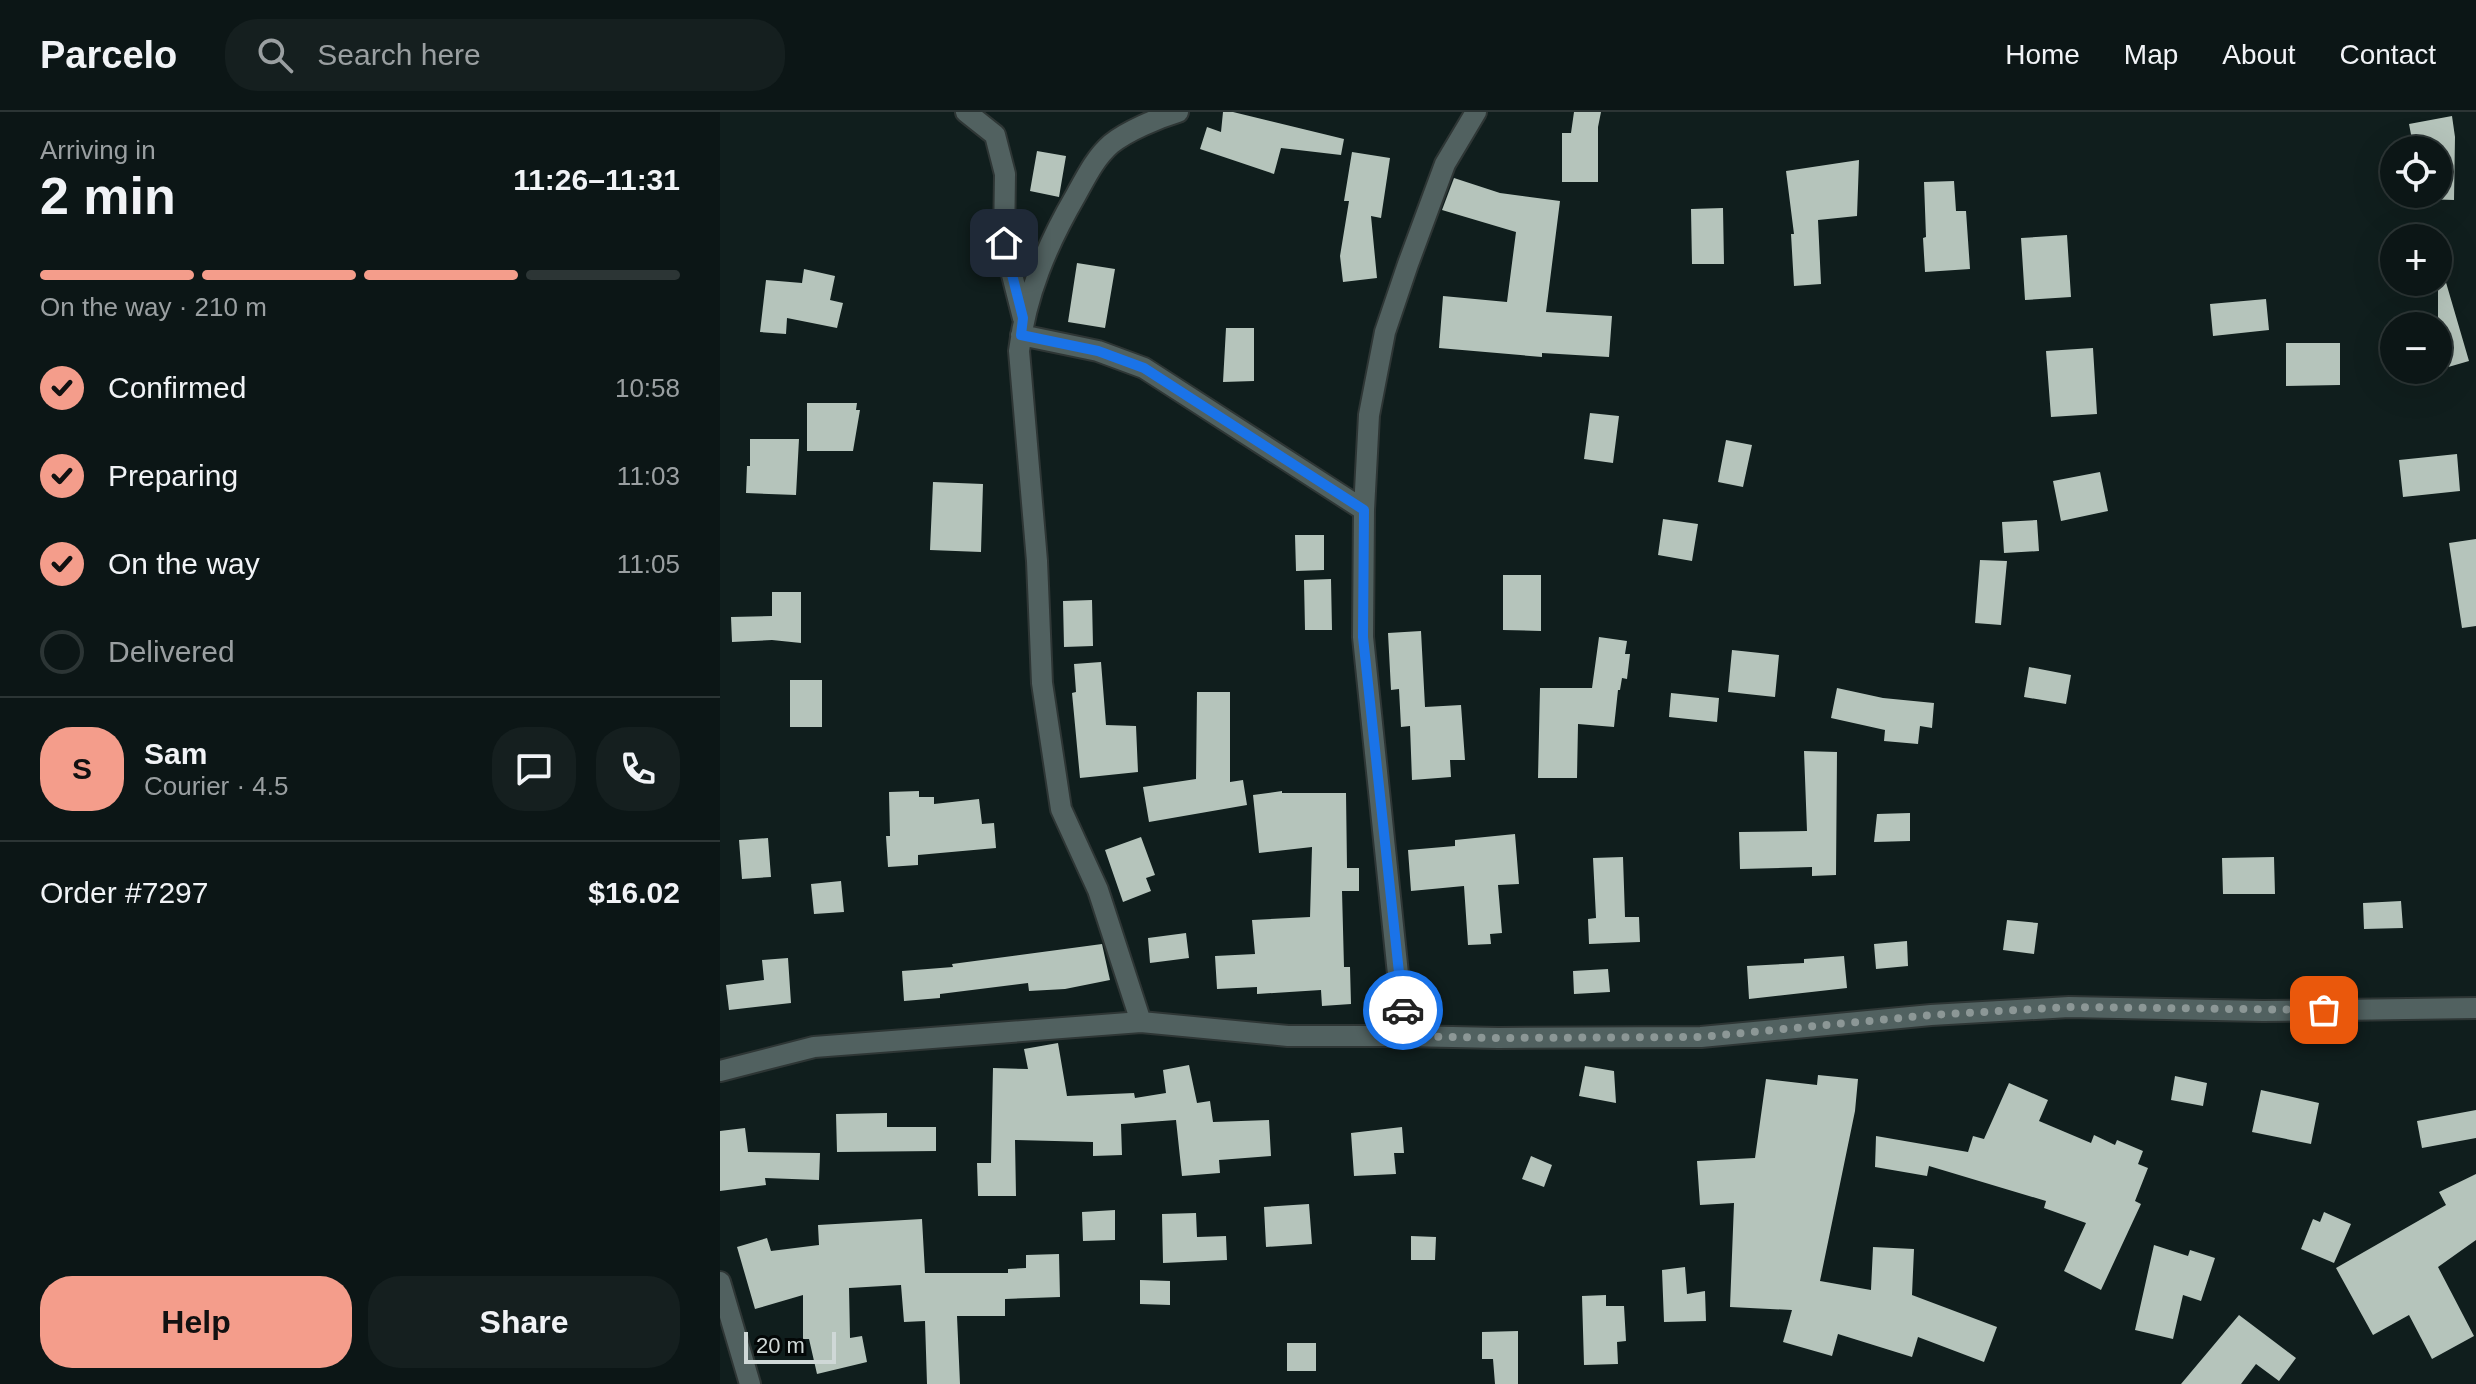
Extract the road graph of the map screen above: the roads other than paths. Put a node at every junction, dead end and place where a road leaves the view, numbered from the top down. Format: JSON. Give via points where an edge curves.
{"nodes":[{"id":1,"x":966,"y":112,"type":"edge"},
{"id":2,"x":1178,"y":112,"type":"edge"},
{"id":3,"x":1476,"y":112,"type":"edge"},
{"id":4,"x":1022,"y":327,"type":"junction"},
{"id":5,"x":1364,"y":510,"type":"junction"},
{"id":6,"x":2476,"y":1008,"type":"edge"},
{"id":7,"x":1141,"y":1022,"type":"junction"},
{"id":8,"x":1407,"y":1036,"type":"junction"},
{"id":9,"x":720,"y":1071,"type":"edge"},
{"id":10,"x":720,"y":1282,"type":"edge"},
{"id":11,"x":750,"y":1384,"type":"edge"}],
"edges":[{"from":1,"to":4,"type":"street","via":[[995,135],[1005,174],[1004,243]]},
{"from":2,"to":4,"type":"street","via":[[1112,144],[1092,167],[1041,262]]},
{"from":3,"to":5,"type":"street","via":[[1445,164],[1385,332],[1369,415]]},
{"from":4,"to":5,"type":"street","via":[[1144,368]]},
{"from":4,"to":7,"type":"street","via":[[1019,351],[1042,683],[1061,809],[1098,890]]},
{"from":5,"to":8,"type":"street","via":[[1363,637]]},
{"from":6,"to":8,"type":"street","via":[[2069,1007],[1701,1037]]},
{"from":7,"to":8,"type":"street","via":[[1288,1036]]},
{"from":7,"to":9,"type":"street","via":[[814,1047]]},
{"from":10,"to":11,"type":"street"}]}
